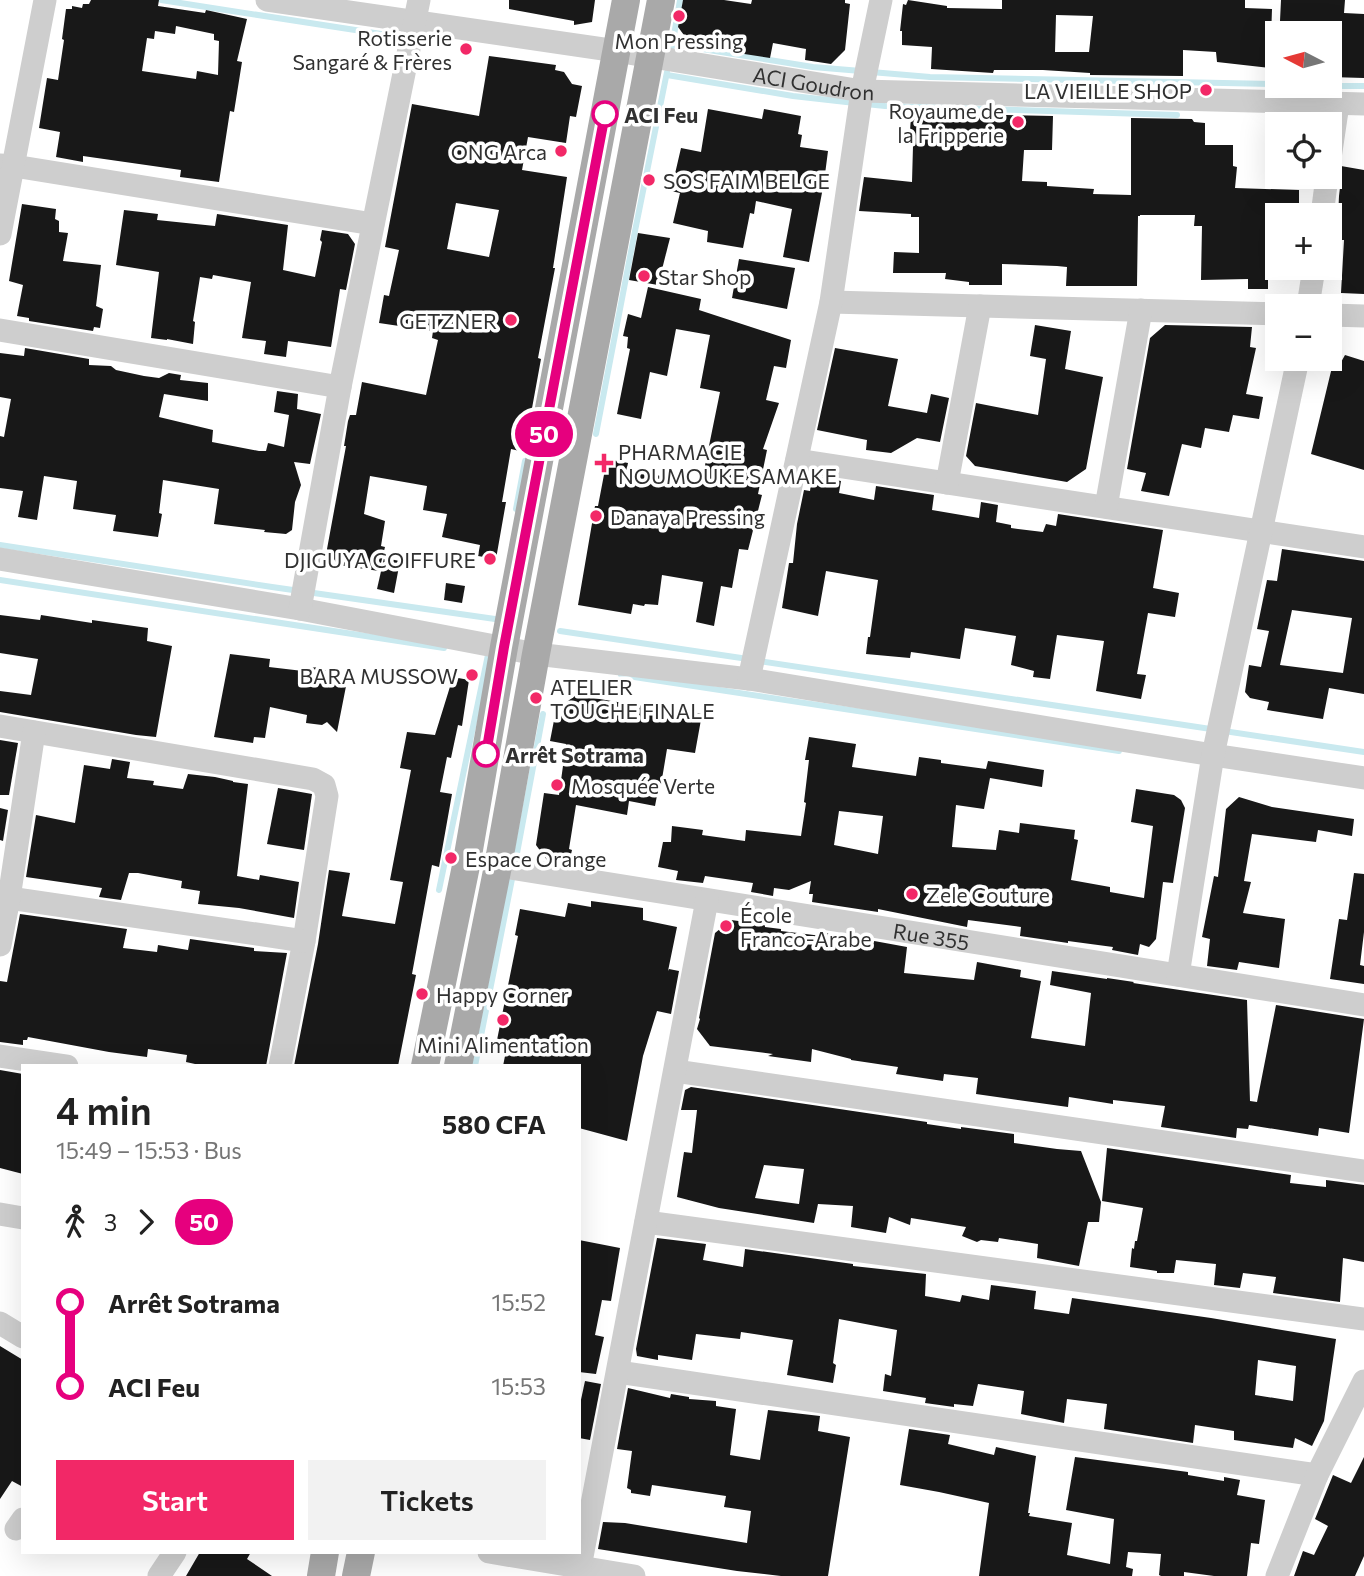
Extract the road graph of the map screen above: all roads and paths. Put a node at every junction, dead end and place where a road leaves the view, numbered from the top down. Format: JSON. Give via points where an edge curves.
{"nodes":[{"id":1,"x":45,"y":0,"type":"edge"},
{"id":2,"x":267,"y":0,"type":"edge"},
{"id":3,"x":626,"y":0,"type":"edge"},
{"id":4,"x":661,"y":0,"type":"edge"},
{"id":5,"x":881,"y":0,"type":"edge"},
{"id":6,"x":417,"y":11,"type":"edge"},
{"id":7,"x":617,"y":51,"type":"junction"},
{"id":8,"x":650,"y":57,"type":"junction"},
{"id":9,"x":862,"y":91,"type":"junction"},
{"id":10,"x":1338,"y":104,"type":"junction"},
{"id":11,"x":1364,"y":104,"type":"edge"},
{"id":12,"x":1337,"y":112,"type":"edge"},
{"id":13,"x":7,"y":165,"type":"edge"},
{"id":14,"x":373,"y":224,"type":"junction"},
{"id":15,"x":0,"y":234,"type":"edge"},
{"id":16,"x":831,"y":302,"type":"junction"},
{"id":17,"x":980,"y":306,"type":"junction"},
{"id":18,"x":1141,"y":310,"type":"junction"},
{"id":19,"x":1265,"y":314,"type":"edge"},
{"id":20,"x":1342,"y":315,"type":"edge"},
{"id":21,"x":1364,"y":316,"type":"edge"},
{"id":22,"x":0,"y":330,"type":"edge"},
{"id":23,"x":1295,"y":371,"type":"edge"},
{"id":24,"x":340,"y":387,"type":"junction"},
{"id":25,"x":797,"y":460,"type":"junction"},
{"id":26,"x":947,"y":483,"type":"junction"},
{"id":27,"x":1106,"y":507,"type":"junction"},
{"id":28,"x":1261,"y":531,"type":"junction"},
{"id":29,"x":1364,"y":547,"type":"edge"},
{"id":30,"x":0,"y":559,"type":"edge"},
{"id":31,"x":300,"y":609,"type":"junction"},
{"id":32,"x":504,"y":647,"type":"junction"},
{"id":33,"x":536,"y":654,"type":"junction"},
{"id":34,"x":749,"y":679,"type":"junction"},
{"id":35,"x":0,"y":726,"type":"edge"},
{"id":36,"x":34,"y":732,"type":"junction"},
{"id":37,"x":1213,"y":755,"type":"junction"},
{"id":38,"x":1364,"y":778,"type":"edge"},
{"id":39,"x":498,"y":866,"type":"junction"},
{"id":40,"x":9,"y":898,"type":"junction"},
{"id":41,"x":707,"y":900,"type":"junction"},
{"id":42,"x":304,"y":941,"type":"junction"},
{"id":43,"x":0,"y":945,"type":"edge"},
{"id":44,"x":1178,"y":975,"type":"junction"},
{"id":45,"x":1364,"y":1005,"type":"edge"},
{"id":46,"x":0,"y":1056,"type":"edge"},
{"id":47,"x":54,"y":1064,"type":"edge"},
{"id":48,"x":280,"y":1064,"type":"edge"},
{"id":49,"x":425,"y":1064,"type":"edge"},
{"id":50,"x":458,"y":1064,"type":"edge"},
{"id":51,"x":675,"y":1070,"type":"junction"},
{"id":52,"x":1364,"y":1171,"type":"edge"},
{"id":53,"x":0,"y":1214,"type":"edge"},
{"id":54,"x":21,"y":1218,"type":"edge"},
{"id":55,"x":646,"y":1222,"type":"junction"},
{"id":56,"x":1364,"y":1319,"type":"edge"},
{"id":57,"x":0,"y":1323,"type":"edge"},
{"id":58,"x":21,"y":1336,"type":"edge"},
{"id":59,"x":618,"y":1371,"type":"junction"},
{"id":60,"x":1364,"y":1381,"type":"edge"},
{"id":61,"x":1317,"y":1475,"type":"junction"},
{"id":62,"x":174,"y":1554,"type":"edge"},
{"id":63,"x":325,"y":1554,"type":"edge"},
{"id":64,"x":361,"y":1554,"type":"edge"},
{"id":65,"x":501,"y":1554,"type":"edge"},
{"id":66,"x":580,"y":1567,"type":"junction"},
{"id":67,"x":159,"y":1576,"type":"edge"},
{"id":68,"x":321,"y":1576,"type":"edge"},
{"id":69,"x":356,"y":1576,"type":"edge"},
{"id":70,"x":634,"y":1576,"type":"edge"},
{"id":71,"x":1277,"y":1576,"type":"edge"}],
"edges":[{"from":1,"to":13,"type":"street"},
{"from":2,"to":6,"type":"street","name":"ACI Goudron"},
{"from":3,"to":7,"type":"main road"},
{"from":4,"to":8,"type":"main road"},
{"from":5,"to":9,"type":"street"},
{"from":6,"to":7,"type":"street","name":"ACI Goudron"},
{"from":6,"to":14,"type":"street"},
{"from":7,"to":8,"type":"street","name":"ACI Goudron"},
{"from":7,"to":32,"type":"main road"},
{"from":8,"to":9,"type":"street","name":"ACI Goudron"},
{"from":8,"to":33,"type":"main road"},
{"from":9,"to":10,"type":"street","name":"ACI Goudron"},
{"from":9,"to":16,"type":"street"},
{"from":10,"to":11,"type":"street","name":"ACI Goudron"},
{"from":10,"to":12,"type":"street"},
{"from":13,"to":14,"type":"street"},
{"from":13,"to":15,"type":"street"},
{"from":14,"to":24,"type":"street"},
{"from":16,"to":17,"type":"street"},
{"from":16,"to":25,"type":"street"},
{"from":17,"to":18,"type":"street"},
{"from":17,"to":26,"type":"street"},
{"from":18,"to":19,"type":"street"},
{"from":18,"to":27,"type":"street"},
{"from":20,"to":21,"type":"street"},
{"from":22,"to":24,"type":"street"},
{"from":23,"to":28,"type":"street"},
{"from":24,"to":31,"type":"street"},
{"from":25,"to":26,"type":"street"},
{"from":25,"to":34,"type":"street"},
{"from":26,"to":27,"type":"street"},
{"from":27,"to":28,"type":"street"},
{"from":28,"to":29,"type":"street"},
{"from":28,"to":37,"type":"street"},
{"from":30,"to":31,"type":"street"},
{"from":31,"to":32,"type":"street"},
{"from":32,"to":33,"type":"street"},
{"from":32,"to":49,"type":"main road"},
{"from":33,"to":34,"type":"street"},
{"from":33,"to":39,"type":"main road"},
{"from":34,"to":37,"type":"street"},
{"from":35,"to":36,"type":"street"},
{"from":36,"to":40,"type":"street"},
{"from":36,"to":42,"type":"street","via":[[313,779],[324,785],[327,796]]},
{"from":37,"to":38,"type":"street"},
{"from":37,"to":44,"type":"street"},
{"from":39,"to":41,"type":"street","name":"Rue 355"},
{"from":39,"to":50,"type":"main road"},
{"from":40,"to":42,"type":"street"},
{"from":40,"to":43,"type":"street"},
{"from":41,"to":44,"type":"street","name":"Rue 355"},
{"from":41,"to":51,"type":"street"},
{"from":42,"to":48,"type":"street"},
{"from":44,"to":45,"type":"street","name":"Rue 355"},
{"from":46,"to":47,"type":"street"},
{"from":51,"to":52,"type":"street"},
{"from":51,"to":55,"type":"street"},
{"from":53,"to":54,"type":"street"},
{"from":55,"to":56,"type":"street"},
{"from":55,"to":59,"type":"street"},
{"from":57,"to":58,"type":"street"},
{"from":59,"to":61,"type":"street"},
{"from":59,"to":66,"type":"street"},
{"from":60,"to":61,"type":"street"},
{"from":61,"to":71,"type":"street"},
{"from":62,"to":67,"type":"street"},
{"from":63,"to":68,"type":"main road"},
{"from":64,"to":69,"type":"main road"},
{"from":65,"to":66,"type":"street"},
{"from":66,"to":70,"type":"street"}]}
